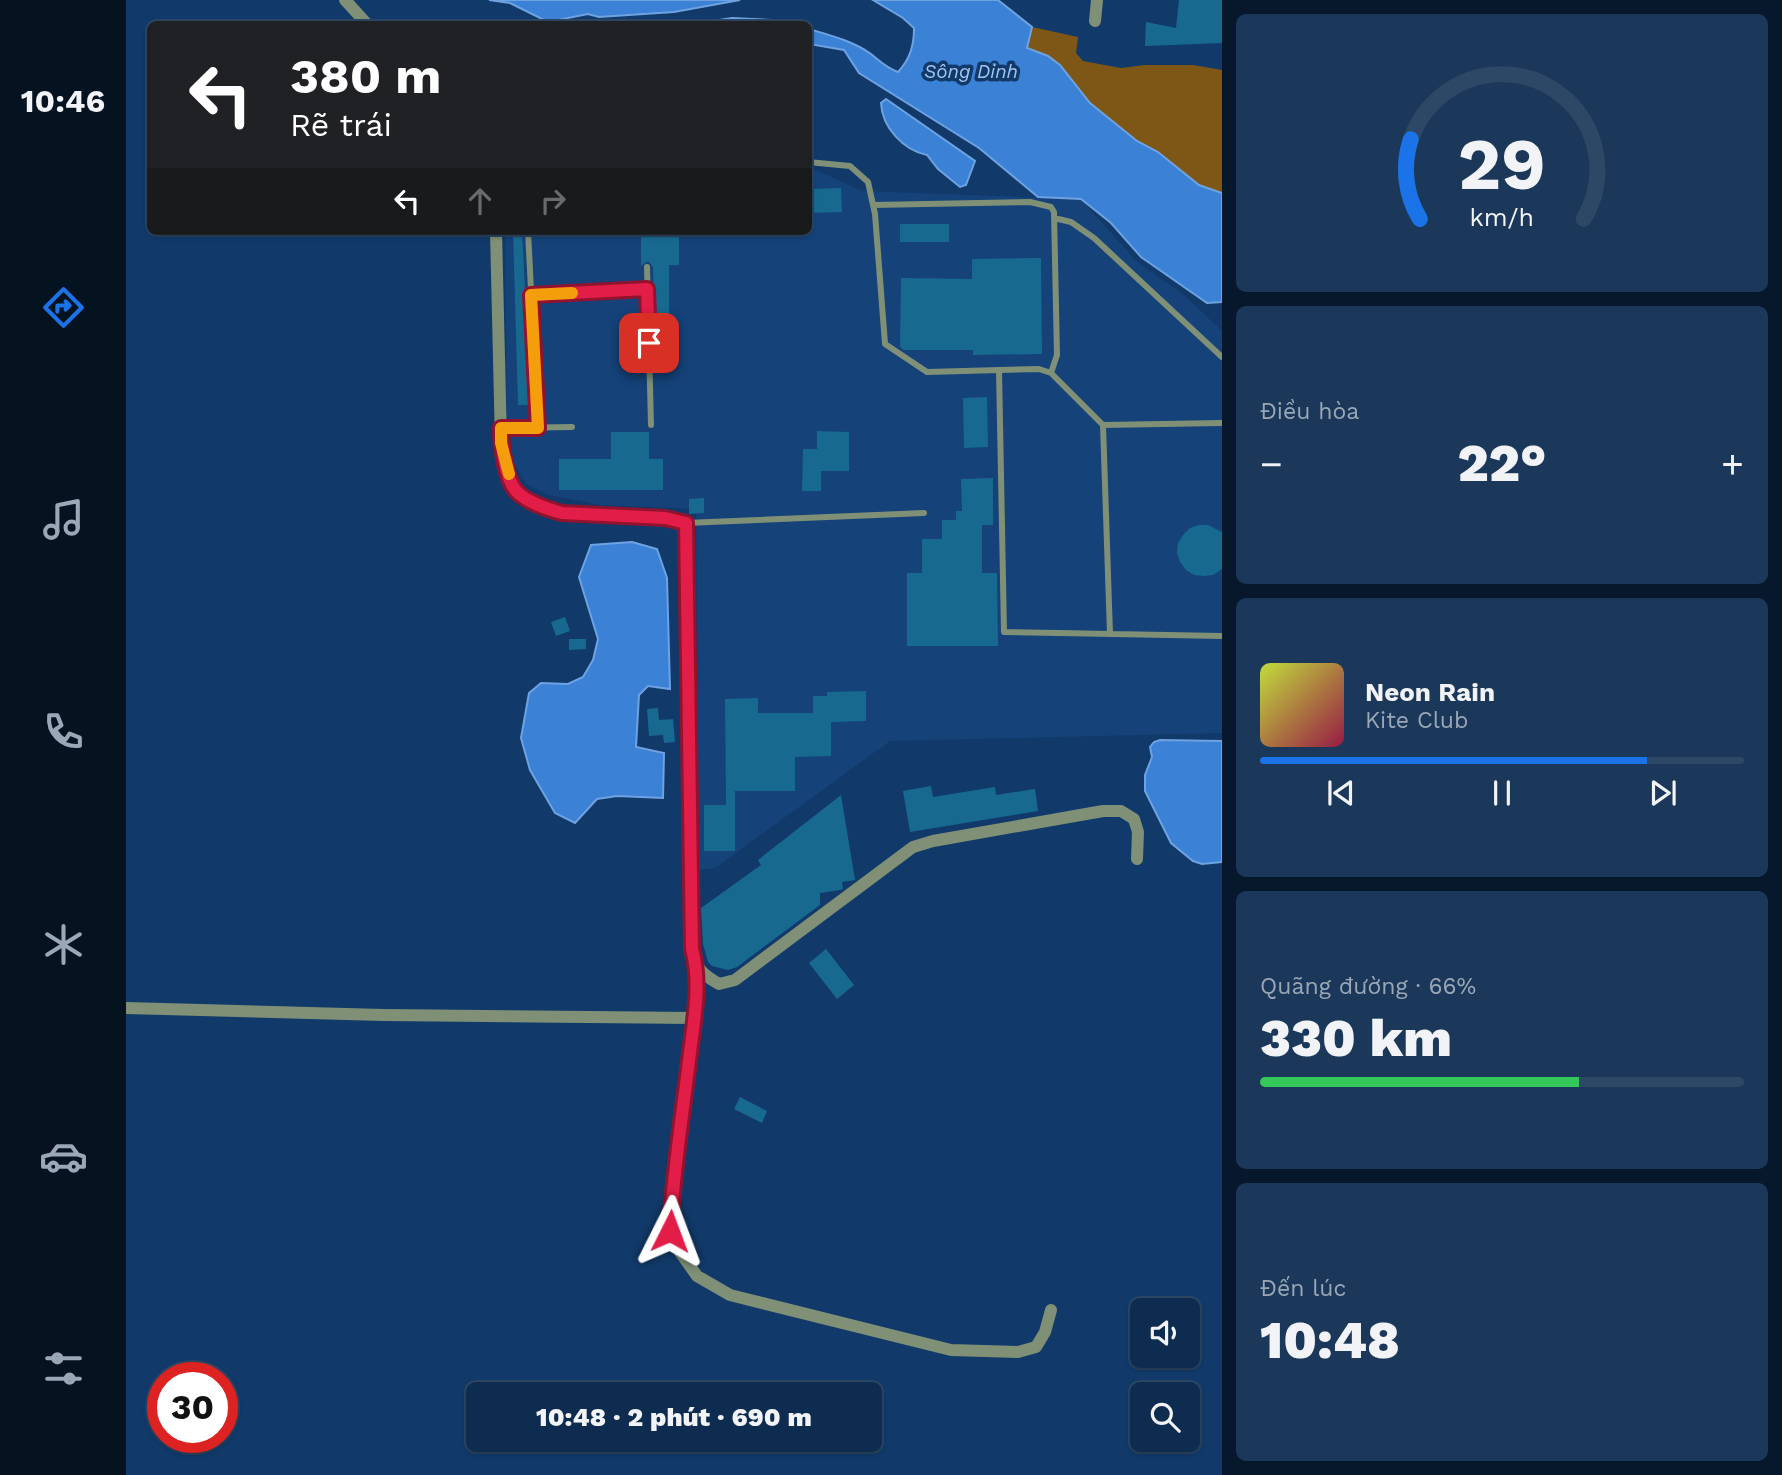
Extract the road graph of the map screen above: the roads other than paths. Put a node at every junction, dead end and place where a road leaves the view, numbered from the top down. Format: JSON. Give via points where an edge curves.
{"nodes":[{"id":1,"x":345,"y":0,"type":"edge"},
{"id":2,"x":1097,"y":0,"type":"edge"},
{"id":3,"x":364,"y":21,"type":"edge"},
{"id":4,"x":1095,"y":21,"type":"dead end"},
{"id":5,"x":812,"y":162,"type":"edge"},
{"id":6,"x":873,"y":205,"type":"junction"},
{"id":7,"x":1054,"y":218,"type":"junction"},
{"id":8,"x":496,"y":235,"type":"edge"},
{"id":9,"x":528,"y":235,"type":"edge"},
{"id":10,"x":647,"y":267,"type":"dead end"},
{"id":11,"x":647,"y":289,"type":"junction"},
{"id":12,"x":531,"y":295,"type":"junction"},
{"id":13,"x":1222,"y":358,"type":"edge"},
{"id":14,"x":999,"y":370,"type":"junction"},
{"id":15,"x":1051,"y":373,"type":"junction"},
{"id":16,"x":1222,"y":423,"type":"edge"},
{"id":17,"x":651,"y":425,"type":"dead end"},
{"id":18,"x":1103,"y":425,"type":"junction"},
{"id":19,"x":572,"y":427,"type":"dead end"},
{"id":20,"x":501,"y":428,"type":"junction"},
{"id":21,"x":538,"y":428,"type":"junction"},
{"id":22,"x":924,"y":513,"type":"dead end"},
{"id":23,"x":686,"y":523,"type":"junction"},
{"id":24,"x":1110,"y":634,"type":"junction"},
{"id":25,"x":1222,"y":636,"type":"edge"},
{"id":26,"x":1136,"y":859,"type":"dead end"},
{"id":27,"x":697,"y":968,"type":"junction"},
{"id":28,"x":126,"y":1008,"type":"edge"},
{"id":29,"x":694,"y":1018,"type":"junction"},
{"id":30,"x":1051,"y":1310,"type":"dead end"}],
"edges":[{"from":1,"to":3,"type":"street"},
{"from":2,"to":4,"type":"street"},
{"from":5,"to":6,"type":"lane","via":[[850,166],[868,182]]},
{"from":6,"to":7,"type":"lane","via":[[1030,202],[1051,207]]},
{"from":6,"to":14,"type":"lane","via":[[885,344],[927,372]]},
{"from":7,"to":13,"type":"lane","via":[[1072,222],[1094,237]]},
{"from":7,"to":15,"type":"lane","via":[[1057,355]]},
{"from":8,"to":20,"type":"street"},
{"from":9,"to":12,"type":"lane"},
{"from":10,"to":11,"type":"lane"},
{"from":11,"to":12,"type":"lane"},
{"from":11,"to":17,"type":"lane"},
{"from":12,"to":21,"type":"lane"},
{"from":14,"to":15,"type":"lane"},
{"from":14,"to":24,"type":"lane","via":[[1004,632]]},
{"from":15,"to":18,"type":"lane"},
{"from":16,"to":18,"type":"lane"},
{"from":18,"to":24,"type":"lane"},
{"from":19,"to":21,"type":"lane"},
{"from":20,"to":21,"type":"lane"},
{"from":20,"to":23,"type":"street","via":[[507,470],[516,491],[537,503],[562,513]]},
{"from":22,"to":23,"type":"lane"},
{"from":23,"to":27,"type":"street","via":[[692,949]]},
{"from":24,"to":25,"type":"lane"},
{"from":26,"to":27,"type":"street","via":[[1134,819],[1121,811],[933,841],[913,847],[735,980],[719,984]]},
{"from":27,"to":29,"type":"street"},
{"from":28,"to":29,"type":"street"},
{"from":29,"to":30,"type":"street","via":[[670,1231],[697,1276],[730,1295],[951,1350],[1018,1353],[1036,1347]]}]}
